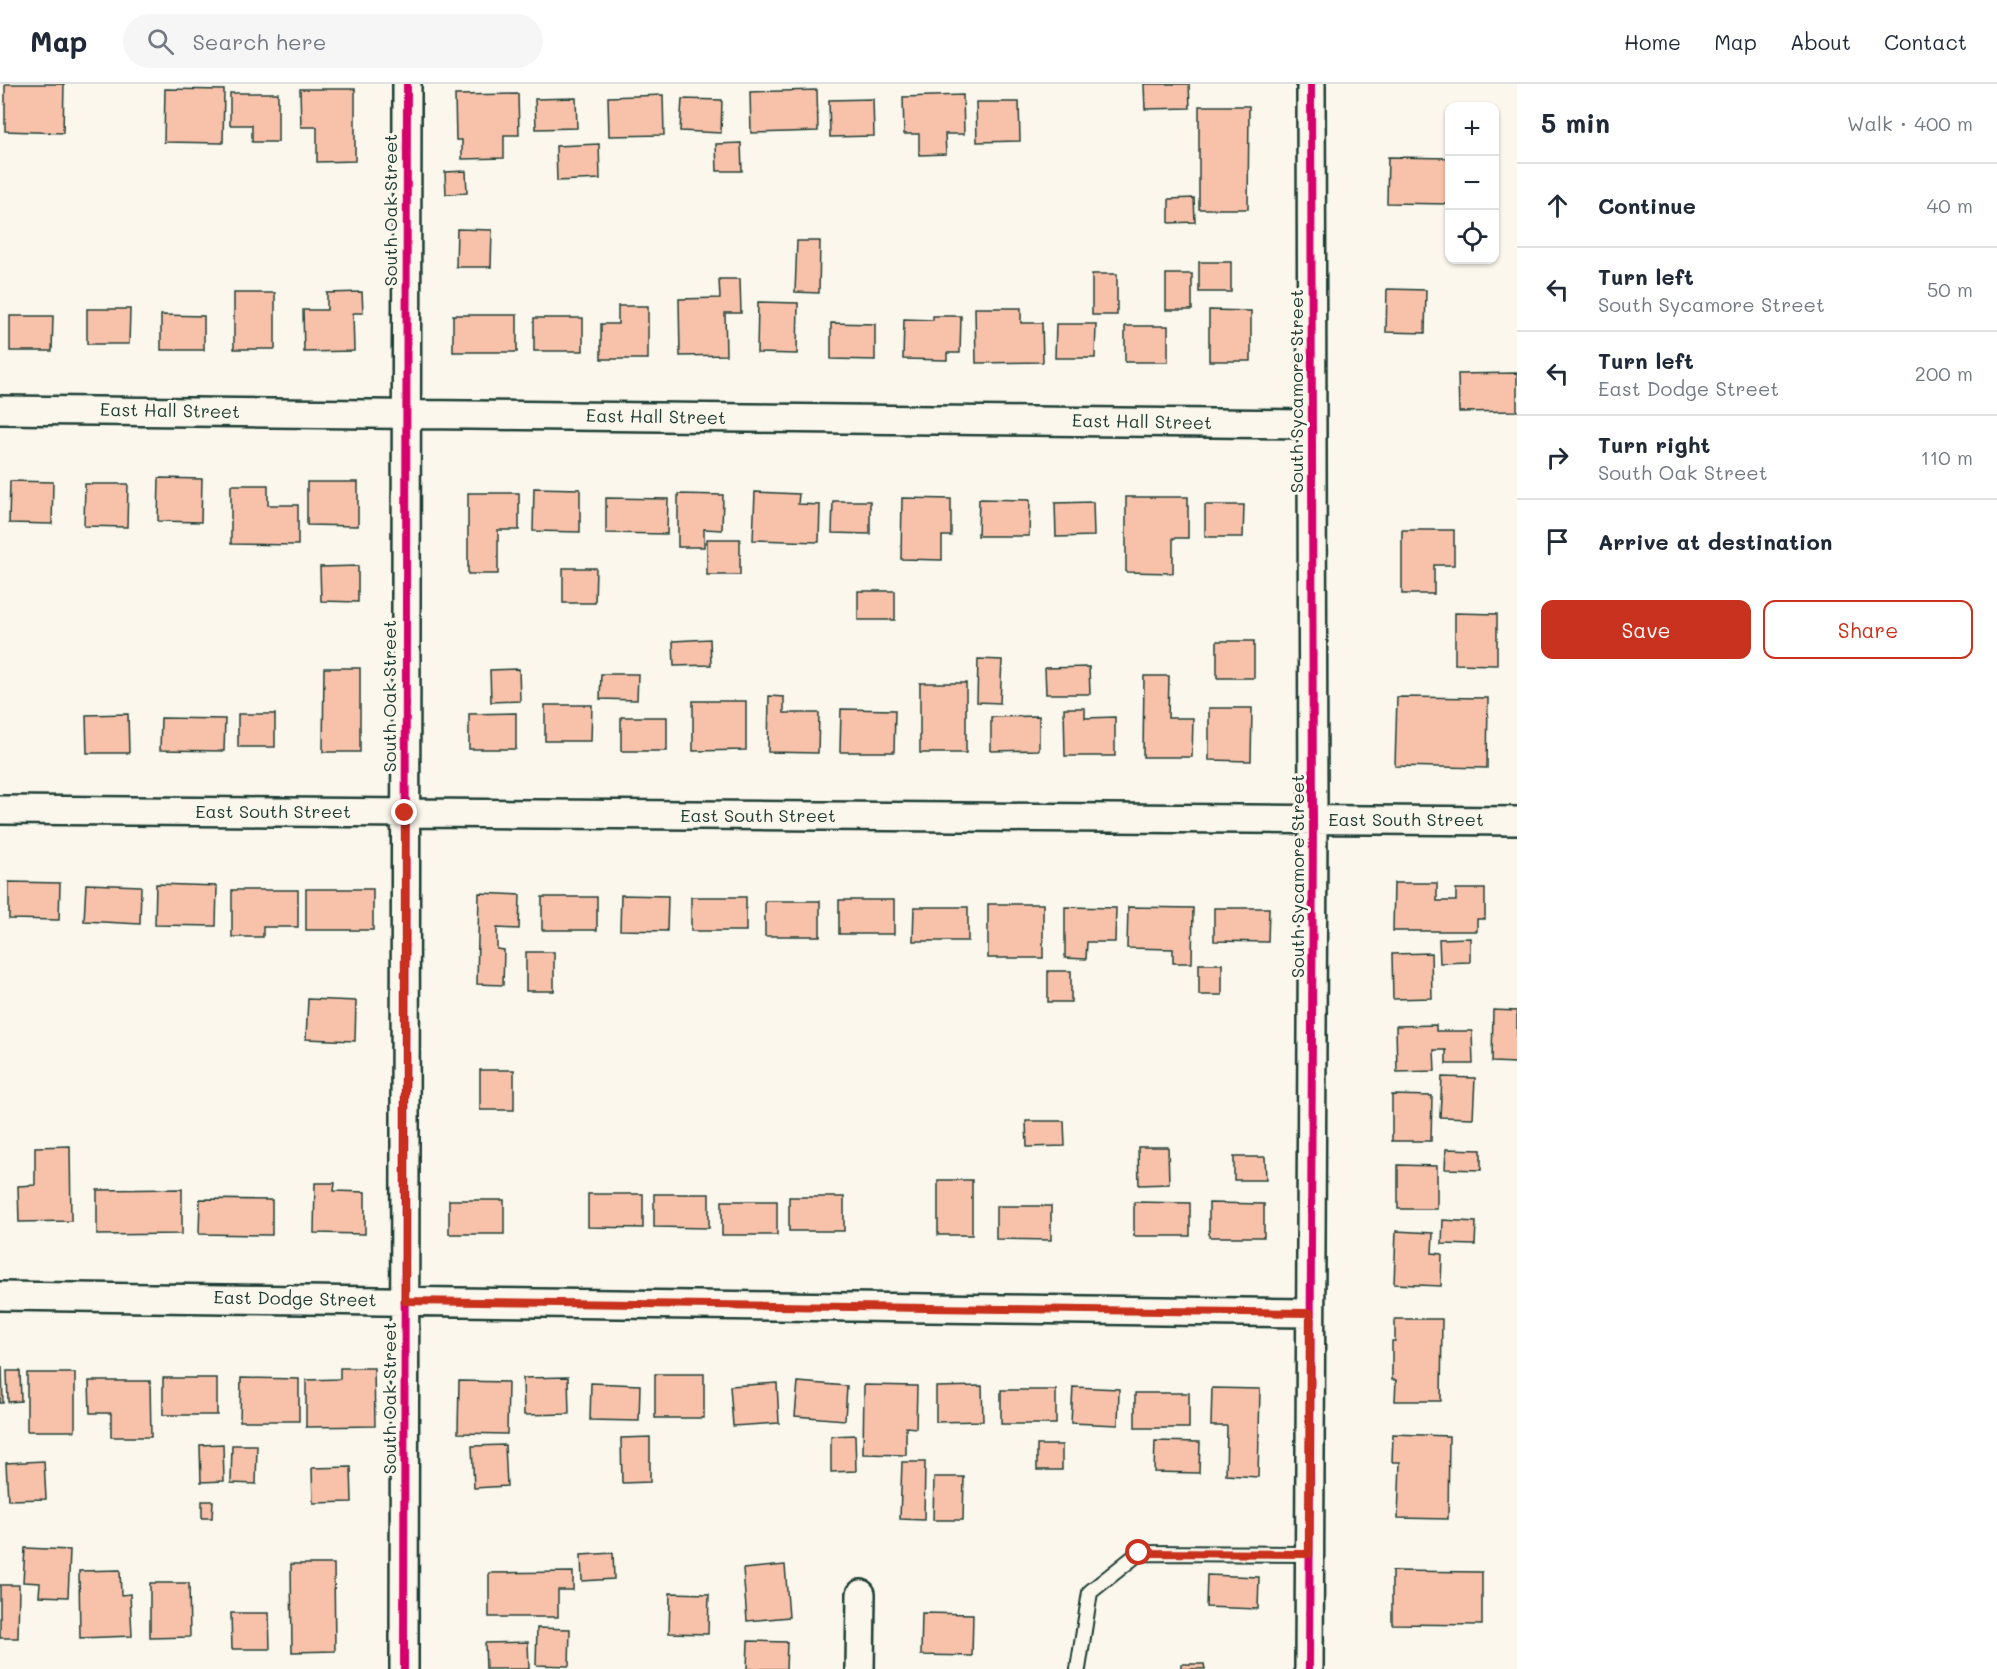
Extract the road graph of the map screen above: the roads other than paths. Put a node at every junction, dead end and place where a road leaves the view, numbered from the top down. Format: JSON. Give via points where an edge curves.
{"nodes":[{"id":1,"x":407,"y":84,"type":"edge"},
{"id":2,"x":1311,"y":84,"type":"edge"},
{"id":3,"x":0,"y":410,"type":"edge"},
{"id":4,"x":405,"y":414,"type":"junction"},
{"id":5,"x":1312,"y":424,"type":"junction"},
{"id":6,"x":0,"y":810,"type":"edge"},
{"id":7,"x":405,"y":813,"type":"junction"},
{"id":8,"x":1313,"y":820,"type":"junction"},
{"id":9,"x":1517,"y":821,"type":"edge"},
{"id":10,"x":0,"y":1296,"type":"edge"},
{"id":11,"x":405,"y":1301,"type":"junction"},
{"id":12,"x":1310,"y":1313,"type":"junction"},
{"id":13,"x":1309,"y":1554,"type":"junction"},
{"id":14,"x":861,"y":1594,"type":"dead end"},
{"id":15,"x":404,"y":1669,"type":"edge"},
{"id":16,"x":860,"y":1669,"type":"edge"},
{"id":17,"x":1078,"y":1669,"type":"edge"},
{"id":18,"x":1309,"y":1669,"type":"edge"}],
"edges":[{"from":1,"to":4,"type":"street","name":"South Oak Street"},
{"from":2,"to":5,"type":"street","name":"South Sycamore Street"},
{"from":3,"to":4,"type":"street","name":"East Hall Street"},
{"from":4,"to":5,"type":"street","name":"East Hall Street"},
{"from":4,"to":7,"type":"street","name":"South Oak Street"},
{"from":5,"to":8,"type":"street","name":"South Sycamore Street"},
{"from":6,"to":7,"type":"street","name":"East South Street"},
{"from":7,"to":8,"type":"street","name":"East South Street"},
{"from":7,"to":11,"type":"street","name":"South Oak Street"},
{"from":8,"to":9,"type":"street","name":"East South Street"},
{"from":8,"to":12,"type":"street","name":"South Sycamore Street"},
{"from":10,"to":11,"type":"street","name":"East Dodge Street"},
{"from":11,"to":12,"type":"street","name":"East Dodge Street"},
{"from":11,"to":15,"type":"street","name":"South Oak Street"},
{"from":12,"to":13,"type":"street","name":"South Sycamore Street"},
{"from":13,"to":17,"type":"lane","via":[[1139,1553],[1090,1592]]},
{"from":13,"to":18,"type":"street","name":"South Sycamore Street"},
{"from":14,"to":16,"type":"street"}]}
